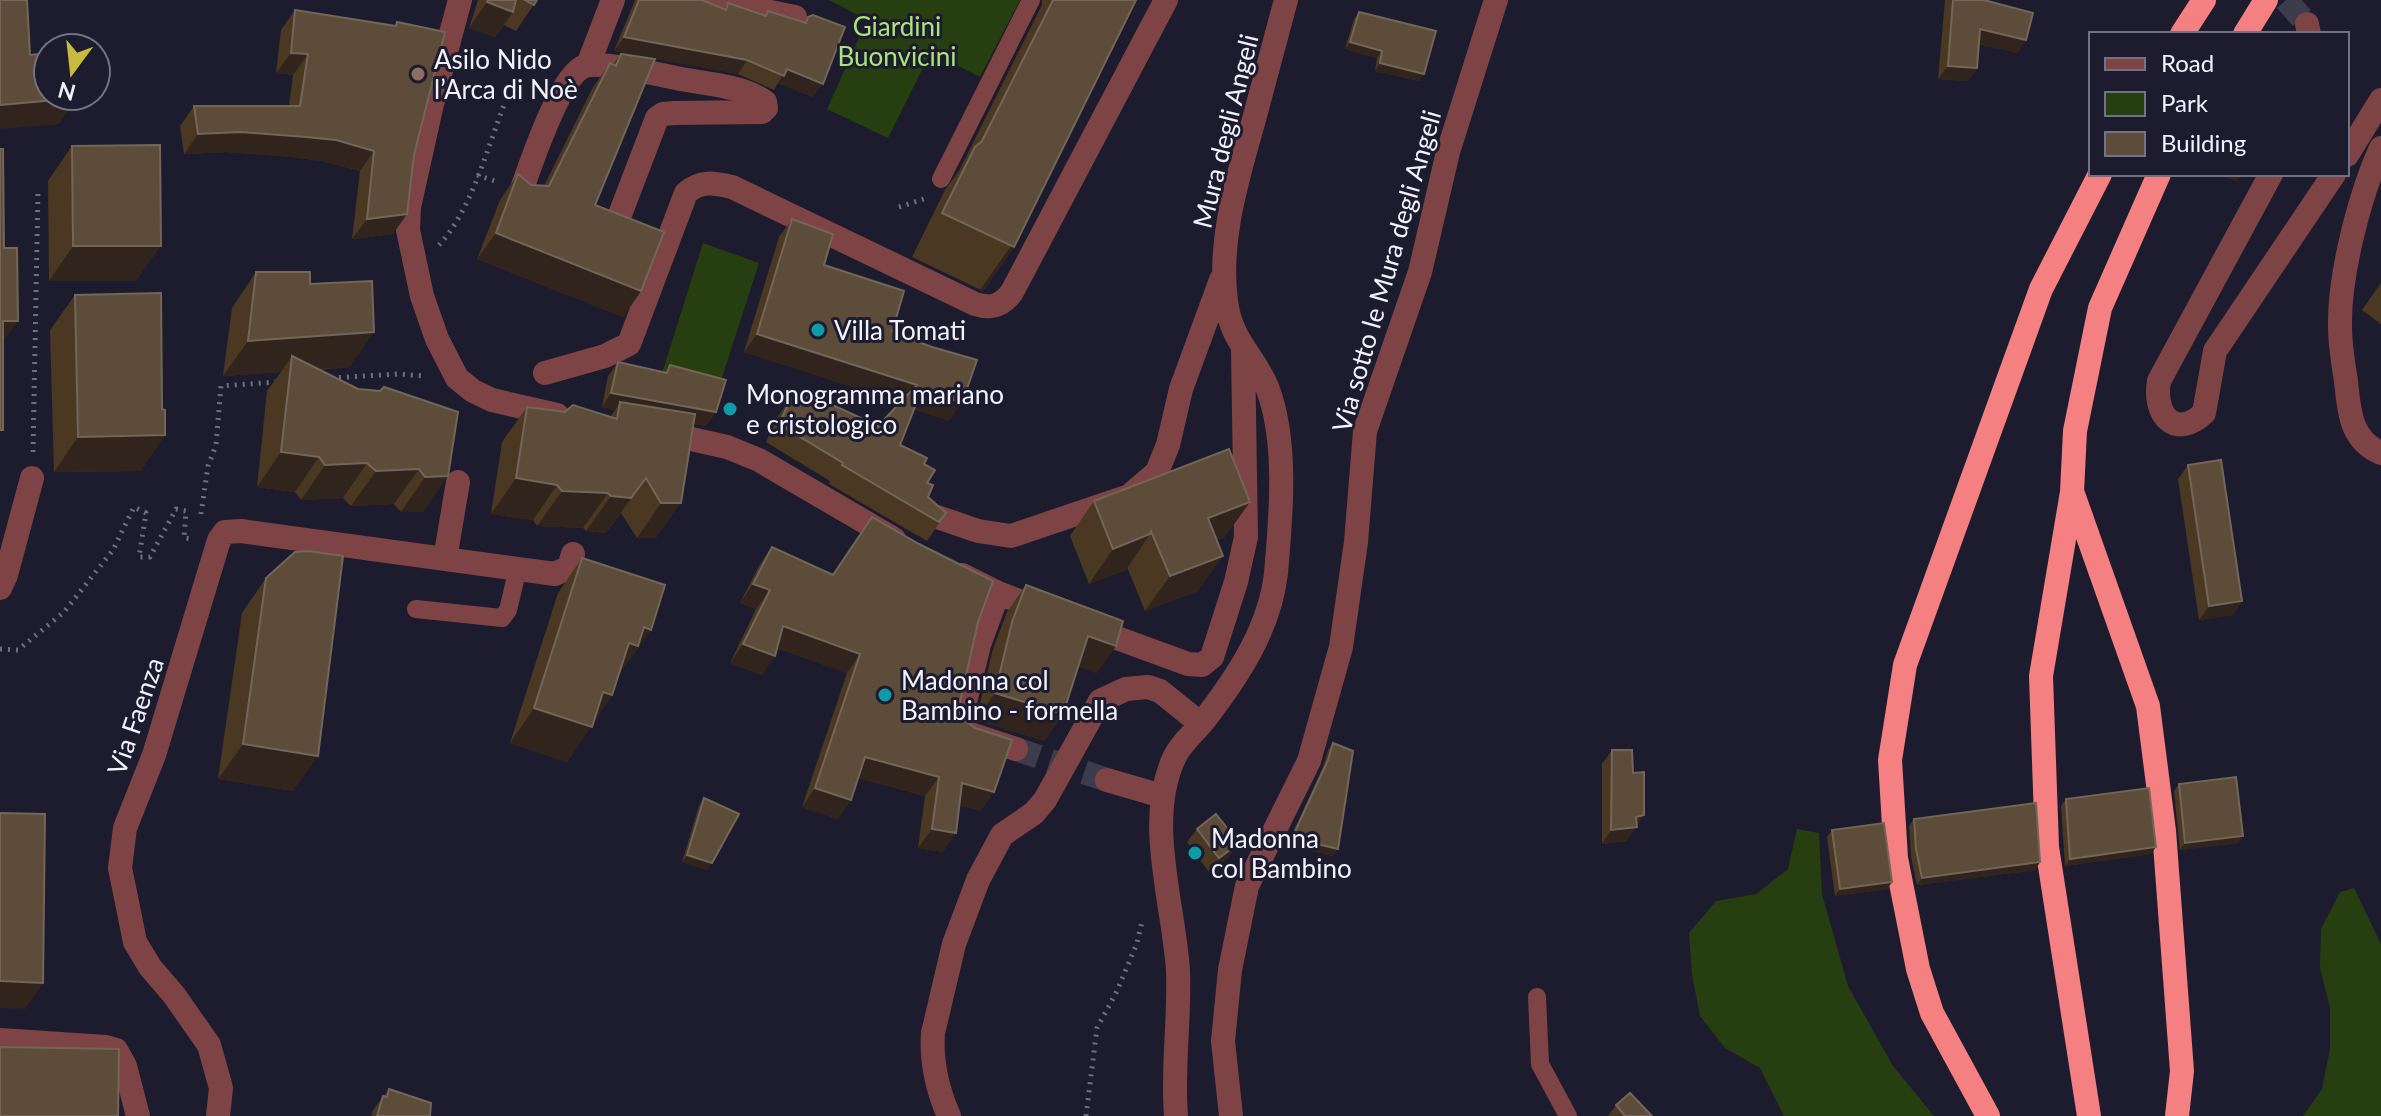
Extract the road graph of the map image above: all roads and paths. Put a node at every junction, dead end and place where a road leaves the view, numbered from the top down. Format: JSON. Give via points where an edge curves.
{"nodes":[{"id":1,"x":460,"y":0,"type":"edge"},
{"id":2,"x":613,"y":0,"type":"edge"},
{"id":3,"x":711,"y":0,"type":"edge"},
{"id":4,"x":1031,"y":0,"type":"edge"},
{"id":5,"x":1166,"y":0,"type":"edge"},
{"id":6,"x":1286,"y":0,"type":"edge"},
{"id":7,"x":1496,"y":0,"type":"edge"},
{"id":8,"x":2204,"y":0,"type":"edge"},
{"id":9,"x":2266,"y":0,"type":"edge"},
{"id":10,"x":795,"y":17,"type":"edge"},
{"id":11,"x":2183,"y":32,"type":"edge"},
{"id":12,"x":2246,"y":32,"type":"edge"},
{"id":13,"x":588,"y":65,"type":"junction"},
{"id":14,"x":2381,"y":100,"type":"edge"},
{"id":15,"x":504,"y":105,"type":"dead end"},
{"id":16,"x":2381,"y":148,"type":"edge"},
{"id":17,"x":2349,"y":152,"type":"edge"},
{"id":18,"x":2099,"y":176,"type":"edge"},
{"id":19,"x":2158,"y":176,"type":"edge"},
{"id":20,"x":2270,"y":176,"type":"edge"},
{"id":21,"x":2333,"y":176,"type":"edge"},
{"id":22,"x":941,"y":179,"type":"dead end"},
{"id":23,"x":38,"y":189,"type":"dead end"},
{"id":24,"x":519,"y":197,"type":"edge"},
{"id":25,"x":665,"y":250,"type":"junction"},
{"id":26,"x":414,"y":257,"type":"junction"},
{"id":27,"x":1223,"y":274,"type":"junction"},
{"id":28,"x":1243,"y":350,"type":"junction"},
{"id":29,"x":545,"y":373,"type":"dead end"},
{"id":30,"x":457,"y":378,"type":"junction"},
{"id":31,"x":322,"y":379,"type":"edge"},
{"id":32,"x":278,"y":382,"type":"dead end"},
{"id":33,"x":581,"y":419,"type":"edge"},
{"id":34,"x":639,"y":429,"type":"edge"},
{"id":35,"x":2381,"y":453,"type":"edge"},
{"id":36,"x":32,"y":478,"type":"joint"},
{"id":37,"x":458,"y":482,"type":"dead end"},
{"id":38,"x":2072,"y":492,"type":"junction"},
{"id":39,"x":937,"y":517,"type":"edge"},
{"id":40,"x":201,"y":519,"type":"dead end"},
{"id":41,"x":199,"y":532,"type":"dead end"},
{"id":42,"x":912,"y":550,"type":"edge"},
{"id":43,"x":573,"y":554,"type":"dead end"},
{"id":44,"x":445,"y":559,"type":"junction"},
{"id":45,"x":937,"y":563,"type":"edge"},
{"id":46,"x":518,"y":568,"type":"junction"},
{"id":47,"x":0,"y":588,"type":"edge"},
{"id":48,"x":998,"y":593,"type":"junction"},
{"id":49,"x":416,"y":609,"type":"dead end"},
{"id":50,"x":0,"y":649,"type":"edge"},
{"id":51,"x":1201,"y":724,"type":"junction"},
{"id":52,"x":1016,"y":749,"type":"tunnel mouth"},
{"id":53,"x":1107,"y":780,"type":"tunnel mouth"},
{"id":54,"x":1162,"y":796,"type":"junction"},
{"id":55,"x":1142,"y":911,"type":"dead end"},
{"id":56,"x":1537,"y":997,"type":"dead end"},
{"id":57,"x":0,"y":1040,"type":"edge"},
{"id":58,"x":138,"y":1116,"type":"edge"},
{"id":59,"x":218,"y":1116,"type":"edge"},
{"id":60,"x":949,"y":1116,"type":"edge"},
{"id":61,"x":1086,"y":1116,"type":"edge"},
{"id":62,"x":1176,"y":1116,"type":"edge"},
{"id":63,"x":1231,"y":1116,"type":"edge"},
{"id":64,"x":1568,"y":1116,"type":"edge"},
{"id":65,"x":1988,"y":1116,"type":"edge"},
{"id":66,"x":2089,"y":1116,"type":"edge"},
{"id":67,"x":2177,"y":1116,"type":"edge"}],
"edges":[{"from":1,"to":26,"type":"street","via":[[414,179],[408,230]]},
{"from":2,"to":13,"type":"street"},
{"from":3,"to":10,"type":"street"},
{"from":4,"to":22,"type":"lane"},
{"from":5,"to":25,"type":"street","via":[[1012,292],[996,306],[975,304],[762,200],[711,183],[695,185],[686,193]]},
{"from":6,"to":27,"type":"street","name":"Mura degli Angeli","via":[[1238,175]]},
{"from":7,"to":63,"type":"street","name":"Via sotto le Mura degli Angeli","via":[[1448,152],[1420,272],[1365,431],[1341,647],[1309,761],[1247,886],[1223,1041]]},
{"from":8,"to":11,"type":"highway"},
{"from":9,"to":12,"type":"highway"},
{"from":13,"to":24,"type":"street","via":[[568,81]]},
{"from":13,"to":25,"type":"street","via":[[747,92],[765,102],[762,112],[674,113],[657,118],[611,228]]},
{"from":14,"to":17,"type":"street"},
{"from":15,"to":26,"type":"path","via":[[452,231],[436,248]]},
{"from":16,"to":35,"type":"street","via":[[2348,254],[2339,324],[2350,417],[2360,438]]},
{"from":18,"to":65,"type":"highway","via":[[2041,289],[1905,665],[1890,760],[1896,858],[1918,969],[1932,1013]]},
{"from":19,"to":38,"type":"highway","via":[[2100,308],[2075,431]]},
{"from":20,"to":21,"type":"street","via":[[2159,381],[2159,408],[2178,424],[2204,413],[2215,351]]},
{"from":23,"to":36,"type":"path"},
{"from":25,"to":29,"type":"street","via":[[629,344]]},
{"from":26,"to":30,"type":"street","via":[[437,339]]},
{"from":27,"to":28,"type":"street","name":"Mura degli Angeli","via":[[1229,321]]},
{"from":27,"to":39,"type":"street","via":[[1157,472],[1129,496],[1011,536]]},
{"from":28,"to":48,"type":"street","via":[[1246,537],[1212,657],[1202,665],[1188,664]]},
{"from":28,"to":51,"type":"street","name":"Mura degli Angeli","via":[[1266,386],[1279,444],[1275,577],[1258,634],[1227,691]]},
{"from":30,"to":31,"type":"path","via":[[398,374]]},
{"from":30,"to":33,"type":"street","via":[[492,400]]},
{"from":32,"to":40,"type":"path","via":[[221,386]]},
{"from":34,"to":42,"type":"street","via":[[694,438],[759,460]]},
{"from":36,"to":47,"type":"street"},
{"from":37,"to":44,"type":"street"},
{"from":38,"to":66,"type":"highway","via":[[2041,676],[2047,847]]},
{"from":38,"to":67,"type":"highway","via":[[2148,706],[2164,831],[2182,1071]]},
{"from":41,"to":50,"type":"path","via":[[197,539],[184,538],[186,511],[176,509],[150,557],[139,557],[146,513],[134,507],[113,550],[64,612],[18,650]]},
{"from":43,"to":46,"type":"street","name":"Via Faenza","via":[[563,572]]},
{"from":44,"to":46,"type":"street","name":"Via Faenza"},
{"from":44,"to":59,"type":"street","name":"Via Faenza","via":[[241,531],[225,532],[219,540],[154,755],[125,828],[120,868],[135,942],[209,1045],[221,1088]]},
{"from":45,"to":48,"type":"street"},
{"from":46,"to":49,"type":"lane","via":[[502,618]]},
{"from":48,"to":52,"type":"street","via":[[959,726]]},
{"from":51,"to":54,"type":"street","name":"Mura degli Angeli","via":[[1176,754]]},
{"from":51,"to":60,"type":"street","via":[[1148,687],[1107,697],[1092,713],[1045,800],[1002,835],[964,913],[933,1033],[935,1075]]},
{"from":53,"to":54,"type":"street"},
{"from":54,"to":62,"type":"street","via":[[1178,971]]},
{"from":55,"to":61,"type":"path","via":[[1137,943],[1097,1028]]},
{"from":56,"to":64,"type":"lane","via":[[1540,1064]]},
{"from":57,"to":58,"type":"street","via":[[116,1050]]}]}
